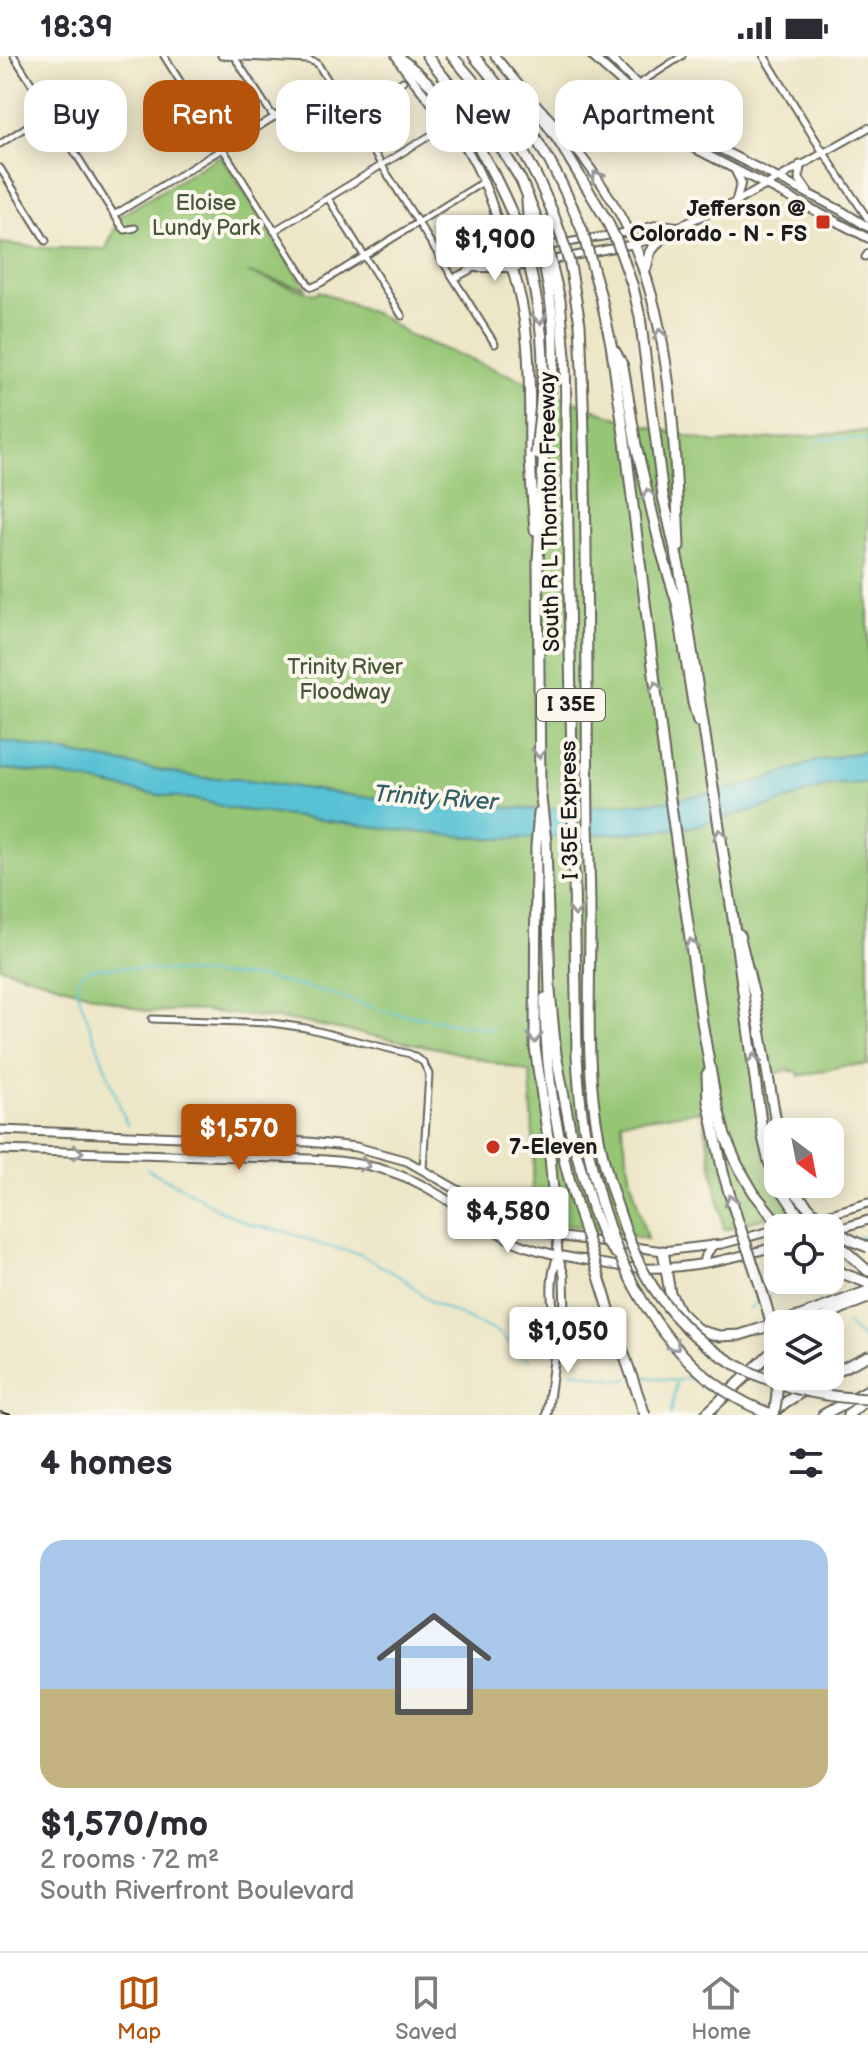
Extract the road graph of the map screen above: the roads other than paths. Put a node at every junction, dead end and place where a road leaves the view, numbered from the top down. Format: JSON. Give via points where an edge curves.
{"nodes":[{"id":1,"x":14,"y":56,"type":"edge"},
{"id":2,"x":164,"y":56,"type":"edge"},
{"id":3,"x":221,"y":56,"type":"edge"},
{"id":4,"x":396,"y":56,"type":"edge"},
{"id":5,"x":427,"y":56,"type":"edge"},
{"id":6,"x":452,"y":56,"type":"edge"},
{"id":7,"x":474,"y":56,"type":"edge"},
{"id":8,"x":495,"y":56,"type":"edge"},
{"id":9,"x":592,"y":56,"type":"edge"},
{"id":10,"x":608,"y":56,"type":"edge"},
{"id":11,"x":682,"y":56,"type":"edge"},
{"id":12,"x":764,"y":56,"type":"edge"},
{"id":13,"x":235,"y":57,"type":"edge"},
{"id":14,"x":29,"y":80,"type":"edge"},
{"id":15,"x":179,"y":80,"type":"edge"},
{"id":16,"x":328,"y":80,"type":"edge"},
{"id":17,"x":515,"y":80,"type":"edge"},
{"id":18,"x":618,"y":80,"type":"edge"},
{"id":19,"x":633,"y":80,"type":"edge"},
{"id":20,"x":643,"y":80,"type":"edge"},
{"id":21,"x":426,"y":97,"type":"edge"},
{"id":22,"x":539,"y":107,"type":"edge"},
{"id":23,"x":539,"y":113,"type":"edge"},
{"id":24,"x":276,"y":117,"type":"joint"},
{"id":25,"x":555,"y":124,"type":"edge"},
{"id":26,"x":260,"y":126,"type":"edge"},
{"id":27,"x":24,"y":128,"type":"edge"},
{"id":28,"x":868,"y":128,"type":"edge"},
{"id":29,"x":426,"y":138,"type":"edge"},
{"id":30,"x":0,"y":144,"type":"edge"},
{"id":31,"x":74,"y":152,"type":"edge"},
{"id":32,"x":217,"y":152,"type":"edge"},
{"id":33,"x":224,"y":152,"type":"edge"},
{"id":34,"x":373,"y":152,"type":"edge"},
{"id":35,"x":468,"y":152,"type":"edge"},
{"id":36,"x":579,"y":152,"type":"edge"},
{"id":37,"x":701,"y":152,"type":"edge"},
{"id":38,"x":727,"y":152,"type":"edge"},
{"id":39,"x":823,"y":152,"type":"junction"},
{"id":40,"x":800,"y":165,"type":"junction"},
{"id":41,"x":381,"y":166,"type":"junction"},
{"id":42,"x":0,"y":168,"type":"edge"},
{"id":43,"x":734,"y":170,"type":"junction"},
{"id":44,"x":778,"y":178,"type":"junction"},
{"id":45,"x":484,"y":181,"type":"junction"},
{"id":46,"x":766,"y":186,"type":"junction"},
{"id":47,"x":809,"y":194,"type":"junction"},
{"id":48,"x":328,"y":198,"type":"junction"},
{"id":49,"x":736,"y":202,"type":"junction"},
{"id":50,"x":114,"y":215,"type":"junction"},
{"id":51,"x":868,"y":219,"type":"edge"},
{"id":52,"x":417,"y":222,"type":"junction"},
{"id":53,"x":679,"y":226,"type":"junction"},
{"id":54,"x":868,"y":227,"type":"edge"},
{"id":55,"x":135,"y":228,"type":"dead end"},
{"id":56,"x":274,"y":231,"type":"junction"},
{"id":57,"x":629,"y":232,"type":"junction"},
{"id":58,"x":662,"y":237,"type":"junction"},
{"id":59,"x":541,"y":239,"type":"junction"},
{"id":60,"x":46,"y":241,"type":"dead end"},
{"id":61,"x":868,"y":241,"type":"edge"},
{"id":62,"x":634,"y":244,"type":"junction"},
{"id":63,"x":508,"y":253,"type":"junction"},
{"id":64,"x":363,"y":256,"type":"junction"},
{"id":65,"x":476,"y":268,"type":"junction"},
{"id":66,"x":512,"y":268,"type":"junction"},
{"id":67,"x":645,"y":272,"type":"junction"},
{"id":68,"x":454,"y":278,"type":"junction"},
{"id":69,"x":402,"y":316,"type":"dead end"},
{"id":70,"x":495,"y":344,"type":"dead end"},
{"id":71,"x":620,"y":373,"type":"junction"},
{"id":72,"x":534,"y":515,"type":"junction"},
{"id":73,"x":538,"y":563,"type":"junction"},
{"id":74,"x":679,"y":566,"type":"junction"},
{"id":75,"x":707,"y":752,"type":"junction"},
{"id":76,"x":540,"y":789,"type":"junction"},
{"id":77,"x":732,"y":911,"type":"junction"},
{"id":78,"x":152,"y":1019,"type":"dead end"},
{"id":79,"x":706,"y":1042,"type":"junction"},
{"id":80,"x":555,"y":1075,"type":"junction"},
{"id":81,"x":775,"y":1118,"type":"edge"},
{"id":82,"x":0,"y":1130,"type":"edge"},
{"id":83,"x":763,"y":1137,"type":"joint"},
{"id":84,"x":190,"y":1138,"type":"junction"},
{"id":85,"x":764,"y":1141,"type":"edge"},
{"id":86,"x":0,"y":1150,"type":"edge"},
{"id":87,"x":189,"y":1155,"type":"junction"},
{"id":88,"x":423,"y":1169,"type":"junction"},
{"id":89,"x":418,"y":1183,"type":"junction"},
{"id":90,"x":801,"y":1198,"type":"edge"},
{"id":91,"x":868,"y":1203,"type":"edge"},
{"id":92,"x":598,"y":1208,"type":"junction"},
{"id":93,"x":489,"y":1209,"type":"junction"},
{"id":94,"x":770,"y":1214,"type":"edge"},
{"id":95,"x":826,"y":1214,"type":"edge"},
{"id":96,"x":868,"y":1220,"type":"edge"},
{"id":97,"x":481,"y":1222,"type":"junction"},
{"id":98,"x":844,"y":1229,"type":"edge"},
{"id":99,"x":764,"y":1232,"type":"edge"},
{"id":100,"x":557,"y":1236,"type":"junction"},
{"id":101,"x":713,"y":1245,"type":"junction"},
{"id":102,"x":868,"y":1247,"type":"edge"},
{"id":103,"x":844,"y":1248,"type":"edge"},
{"id":104,"x":764,"y":1250,"type":"edge"},
{"id":105,"x":663,"y":1251,"type":"junction"},
{"id":106,"x":844,"y":1251,"type":"edge"},
{"id":107,"x":558,"y":1256,"type":"junction"},
{"id":108,"x":868,"y":1262,"type":"edge"},
{"id":109,"x":704,"y":1263,"type":"junction"},
{"id":110,"x":667,"y":1268,"type":"junction"},
{"id":111,"x":868,"y":1271,"type":"edge"},
{"id":112,"x":844,"y":1274,"type":"edge"},
{"id":113,"x":868,"y":1283,"type":"edge"},
{"id":114,"x":868,"y":1291,"type":"edge"},
{"id":115,"x":868,"y":1298,"type":"edge"},
{"id":116,"x":839,"y":1310,"type":"edge"},
{"id":117,"x":868,"y":1356,"type":"edge"},
{"id":118,"x":764,"y":1359,"type":"edge"},
{"id":119,"x":844,"y":1367,"type":"edge"},
{"id":120,"x":805,"y":1390,"type":"edge"},
{"id":121,"x":868,"y":1390,"type":"edge"},
{"id":122,"x":868,"y":1398,"type":"edge"},
{"id":123,"x":706,"y":1414,"type":"edge"},
{"id":124,"x":547,"y":1415,"type":"edge"},
{"id":125,"x":645,"y":1415,"type":"edge"},
{"id":126,"x":772,"y":1415,"type":"edge"},
{"id":127,"x":823,"y":1415,"type":"edge"},
{"id":128,"x":848,"y":1415,"type":"edge"}],
"edges":[{"from":1,"to":14,"type":"street"},
{"from":2,"to":15,"type":"street"},
{"from":3,"to":13,"type":"street"},
{"from":4,"to":21,"type":"main road"},
{"from":4,"to":72,"type":"highway","one_way":true,"bridge":true,"via":[[443,98],[478,145],[524,243],[538,305],[543,365]]},
{"from":5,"to":59,"type":"highway","via":[[503,151],[526,192],[528,217]]},
{"from":6,"to":122,"type":"highway","name":"I 35E Express","bridge":true,"via":[[525,151],[541,184],[570,265],[580,324],[590,1059],[609,1181],[653,1287],[708,1346],[734,1365],[788,1388]]},
{"from":7,"to":71,"type":"highway","bridge":true,"via":[[546,152],[570,200]]},
{"from":8,"to":17,"type":"main road"},
{"from":9,"to":18,"type":"main road"},
{"from":10,"to":19,"type":"main road"},
{"from":11,"to":20,"type":"street"},
{"from":12,"to":39,"type":"street"},
{"from":13,"to":16,"type":"street","via":[[308,60],[317,63]]},
{"from":13,"to":24,"type":"street"},
{"from":22,"to":25,"type":"main road"},
{"from":23,"to":74,"type":"highway","bridge":true,"via":[[607,221],[633,287],[663,496]]},
{"from":24,"to":26,"type":"street"},
{"from":27,"to":30,"type":"street"},
{"from":28,"to":39,"type":"street"},
{"from":29,"to":41,"type":"street"},
{"from":31,"to":50,"type":"street"},
{"from":32,"to":50,"type":"street"},
{"from":33,"to":56,"type":"street"},
{"from":34,"to":41,"type":"street"},
{"from":35,"to":45,"type":"main road"},
{"from":57,"to":36,"type":"main road","one_way":true},
{"from":37,"to":43,"type":"main road"},
{"from":38,"to":44,"type":"main road"},
{"from":39,"to":40,"type":"street"},
{"from":39,"to":51,"type":"street"},
{"from":40,"to":44,"type":"street"},
{"from":40,"to":47,"type":"main road","via":[[799,179]]},
{"from":41,"to":48,"type":"street"},
{"from":41,"to":52,"type":"street"},
{"from":42,"to":60,"type":"street"},
{"from":43,"to":46,"type":"main road"},
{"from":43,"to":49,"type":"main road","via":[[741,182]]},
{"from":44,"to":46,"type":"street"},
{"from":44,"to":47,"type":"main road"},
{"from":45,"to":52,"type":"street"},
{"from":45,"to":63,"type":"main road"},
{"from":46,"to":49,"type":"street"},
{"from":46,"to":61,"type":"main road"},
{"from":47,"to":54,"type":"main road"},
{"from":48,"to":56,"type":"street"},
{"from":48,"to":64,"type":"street"},
{"from":49,"to":53,"type":"street"},
{"from":50,"to":55,"type":"street","via":[[125,230]]},
{"from":52,"to":64,"type":"street"},
{"from":52,"to":68,"type":"street"},
{"from":53,"to":57,"type":"street","via":[[660,224]]},
{"from":53,"to":58,"type":"street"},
{"from":56,"to":64,"type":"street","via":[[312,287]]},
{"from":57,"to":62,"type":"main road"},
{"from":57,"to":63,"type":"street"},
{"from":58,"to":62,"type":"street"},
{"from":58,"to":67,"type":"highway","via":[[650,252]]},
{"from":59,"to":73,"type":"highway","bridge":true,"via":[[554,342]]},
{"from":59,"to":92,"type":"highway","name":"South R L Thornton Freeway","number":"I 35E","one_way":true,"bridge":true,"via":[[560,300],[565,357],[578,1094]]},
{"from":62,"to":66,"type":"street"},
{"from":62,"to":67,"type":"highway"},
{"from":63,"to":65,"type":"street"},
{"from":63,"to":66,"type":"main road"},
{"from":64,"to":69,"type":"street"},
{"from":65,"to":66,"type":"street"},
{"from":65,"to":68,"type":"street"},
{"from":66,"to":72,"type":"highway","via":[[528,338]]},
{"from":74,"to":67,"type":"highway","one_way":true,"via":[[674,435],[655,305]]},
{"from":68,"to":70,"type":"street"},
{"from":75,"to":71,"type":"highway","one_way":true,"via":[[693,703],[677,603]]},
{"from":79,"to":71,"type":"highway","one_way":true,"via":[[666,771]]},
{"from":72,"to":73,"type":"highway"},
{"from":73,"to":76,"type":"highway","one_way":true},
{"from":74,"to":75,"type":"highway"},
{"from":77,"to":75,"type":"highway","one_way":true},
{"from":76,"to":80,"type":"highway","via":[[548,910],[545,1016]]},
{"from":76,"to":100,"type":"highway","one_way":true,"via":[[535,1047]]},
{"from":77,"to":81,"type":"highway","via":[[754,995]]},
{"from":83,"to":77,"type":"highway","one_way":true},
{"from":78,"to":88,"type":"street","via":[[271,1023],[410,1054],[429,1074]]},
{"from":79,"to":94,"type":"highway","via":[[719,1116],[731,1150]]},
{"from":126,"to":79,"type":"highway","one_way":true,"bridge":true,"via":[[777,1355],[771,1317],[723,1172],[708,1101]]},
{"from":80,"to":92,"type":"highway"},
{"from":80,"to":125,"type":"highway","bridge":true,"via":[[566,1169]]},
{"from":82,"to":84,"type":"main road"},
{"from":83,"to":85,"type":"highway"},
{"from":84,"to":87,"type":"main road"},
{"from":84,"to":88,"type":"main road","via":[[356,1147]]},
{"from":86,"to":87,"type":"main road","one_way":true},
{"from":87,"to":89,"type":"main road","one_way":true,"via":[[348,1161]]},
{"from":88,"to":89,"type":"main road"},
{"from":88,"to":93,"type":"main road"},
{"from":89,"to":97,"type":"main road"},
{"from":90,"to":102,"type":"highway","bridge":true,"via":[[825,1223]]},
{"from":91,"to":95,"type":"main road"},
{"from":92,"to":126,"type":"highway","number":"I 35E","one_way":true,"bridge":true,"via":[[619,1257],[667,1338],[722,1388]]},
{"from":93,"to":97,"type":"main road"},
{"from":93,"to":100,"type":"main road"},
{"from":96,"to":98,"type":"main road"},
{"from":97,"to":107,"type":"main road","via":[[520,1244]]},
{"from":99,"to":101,"type":"main road"},
{"from":100,"to":105,"type":"main road"},
{"from":100,"to":107,"type":"main road"},
{"from":101,"to":105,"type":"main road"},
{"from":101,"to":109,"type":"main road"},
{"from":103,"to":111,"type":"highway"},
{"from":104,"to":109,"type":"main road"},
{"from":105,"to":110,"type":"highway"},
{"from":106,"to":108,"type":"highway"},
{"from":107,"to":110,"type":"main road"},
{"from":107,"to":124,"type":"main road","via":[[565,1315],[558,1330]]},
{"from":109,"to":110,"type":"main road"},
{"from":110,"to":114,"type":"highway","via":[[679,1311],[696,1328],[720,1336],[740,1335]]},
{"from":112,"to":113,"type":"highway"},
{"from":115,"to":116,"type":"highway"},
{"from":117,"to":119,"type":"highway"},
{"from":118,"to":123,"type":"highway"},
{"from":120,"to":126,"type":"highway"},
{"from":121,"to":127,"type":"highway"},
{"from":122,"to":128,"type":"highway"}]}
